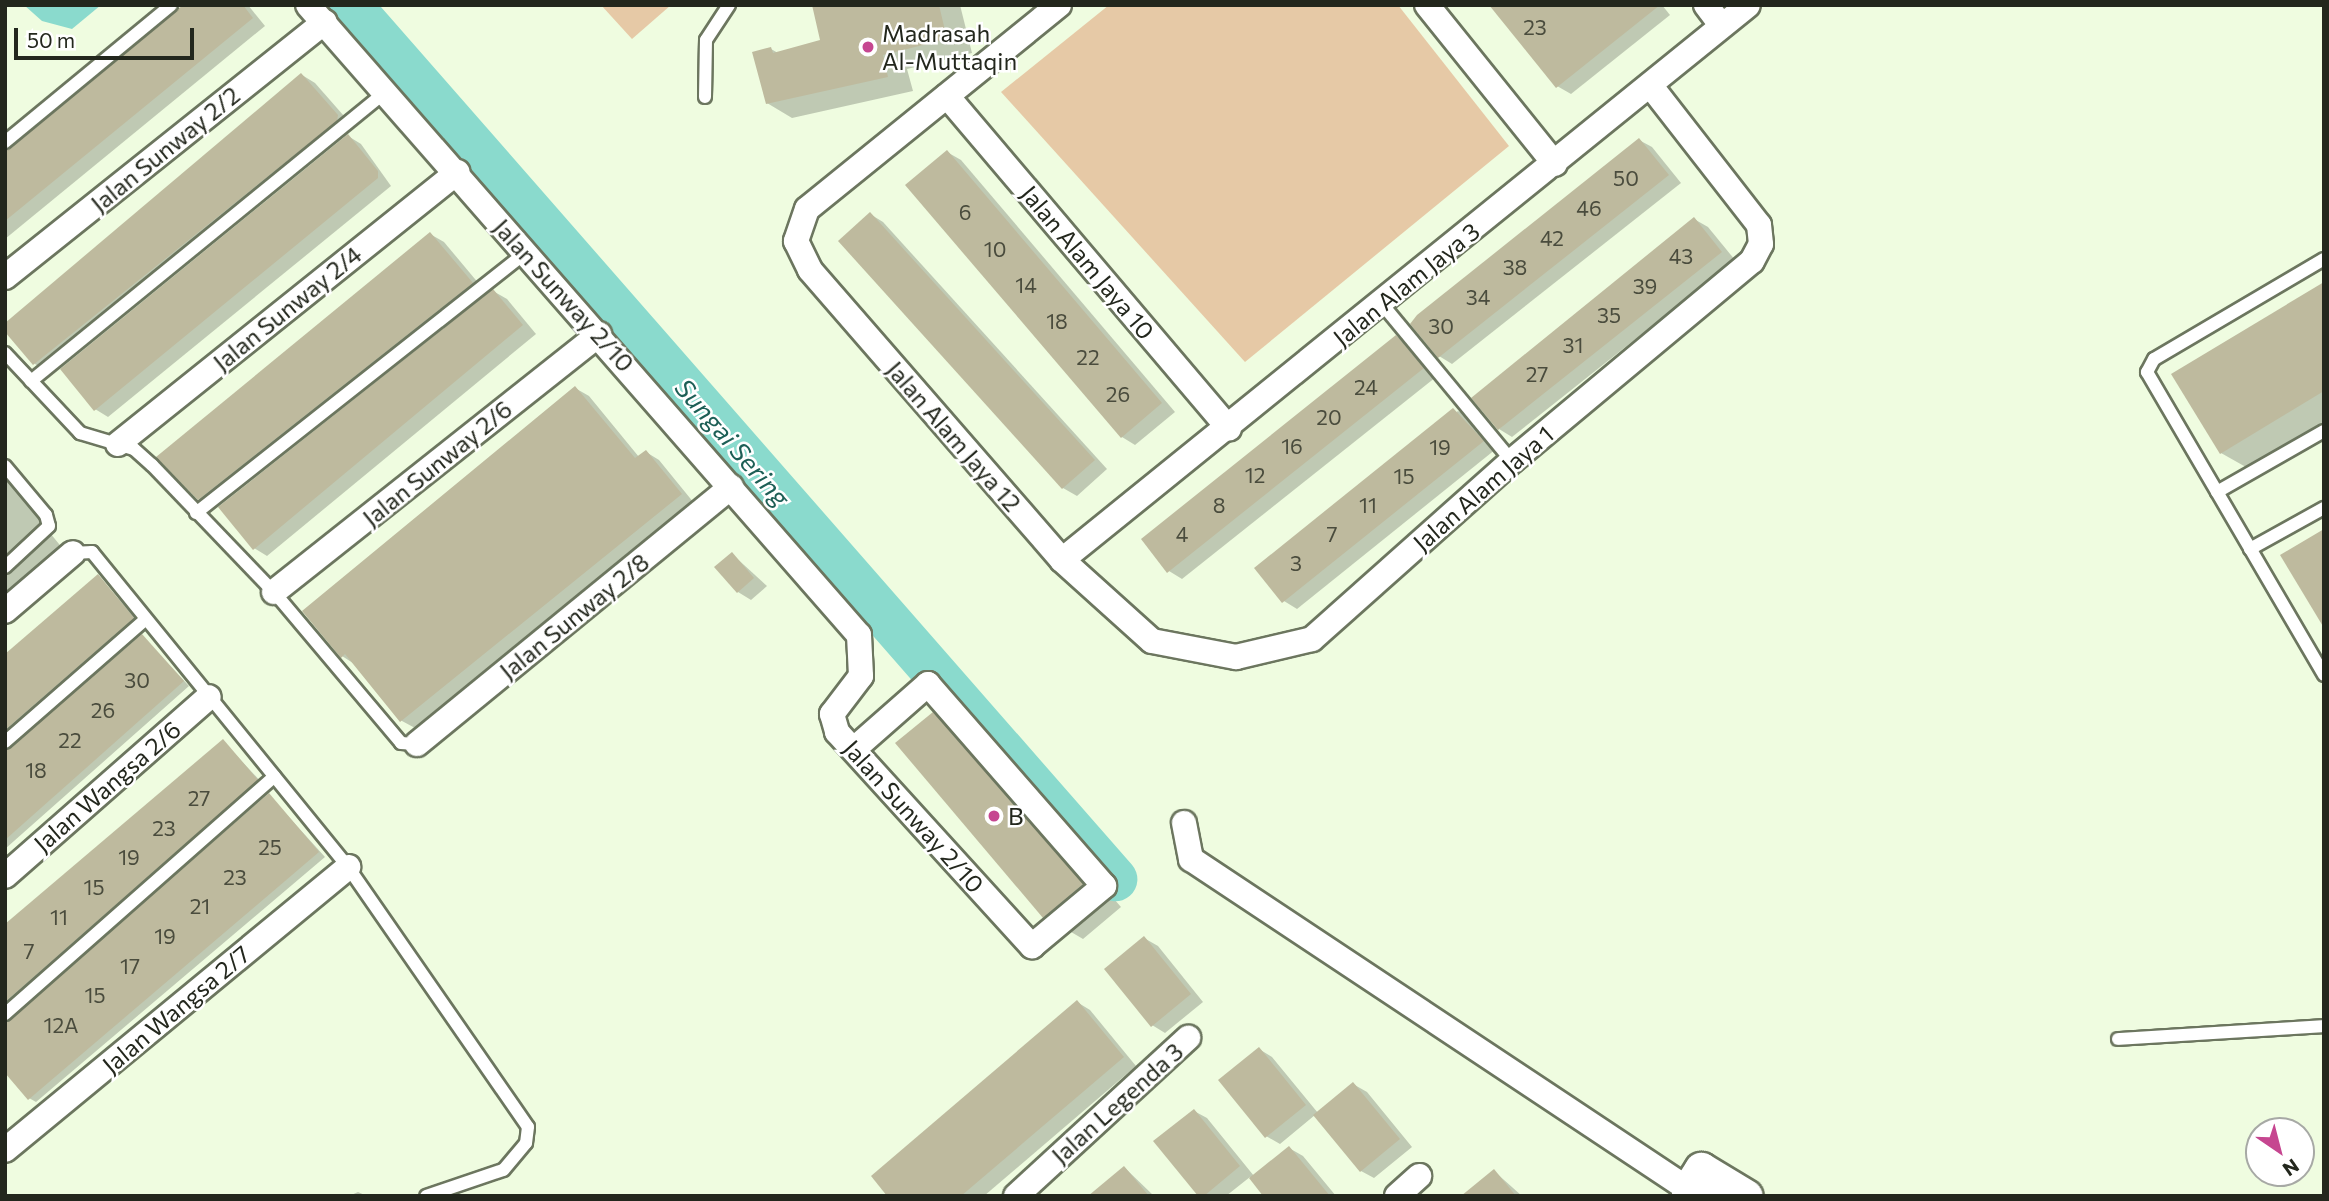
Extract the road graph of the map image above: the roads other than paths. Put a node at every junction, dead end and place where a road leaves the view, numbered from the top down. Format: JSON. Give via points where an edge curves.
{"nodes":[{"id":1,"x":171,"y":5,"type":"edge"},
{"id":2,"x":729,"y":5,"type":"edge"},
{"id":3,"x":1427,"y":5,"type":"edge"},
{"id":4,"x":1706,"y":5,"type":"edge"},
{"id":5,"x":1748,"y":5,"type":"edge"},
{"id":6,"x":1043,"y":10,"type":"edge"},
{"id":7,"x":316,"y":14,"type":"edge"},
{"id":8,"x":1722,"y":26,"type":"junction"},
{"id":9,"x":1650,"y":85,"type":"junction"},
{"id":10,"x":388,"y":91,"type":"junction"},
{"id":11,"x":947,"y":96,"type":"junction"},
{"id":12,"x":705,"y":97,"type":"dead end"},
{"id":13,"x":5,"y":142,"type":"edge"},
{"id":14,"x":1555,"y":163,"type":"junction"},
{"id":15,"x":457,"y":172,"type":"junction"},
{"id":16,"x":525,"y":253,"type":"junction"},
{"id":17,"x":2324,"y":259,"type":"edge"},
{"id":18,"x":5,"y":277,"type":"edge"},
{"id":19,"x":1382,"y":304,"type":"junction"},
{"id":20,"x":599,"y":334,"type":"junction"},
{"id":21,"x":5,"y":353,"type":"edge"},
{"id":22,"x":31,"y":382,"type":"junction"},
{"id":23,"x":1229,"y":428,"type":"junction"},
{"id":24,"x":2324,"y":431,"type":"edge"},
{"id":25,"x":118,"y":444,"type":"junction"},
{"id":26,"x":1512,"y":461,"type":"junction"},
{"id":27,"x":5,"y":466,"type":"edge"},
{"id":28,"x":731,"y":487,"type":"junction"},
{"id":29,"x":2217,"y":492,"type":"junction"},
{"id":30,"x":2324,"y":508,"type":"edge"},
{"id":31,"x":196,"y":513,"type":"junction"},
{"id":32,"x":2250,"y":549,"type":"junction"},
{"id":33,"x":73,"y":553,"type":"joint"},
{"id":34,"x":1062,"y":559,"type":"junction"},
{"id":35,"x":5,"y":567,"type":"edge"},
{"id":36,"x":274,"y":592,"type":"junction"},
{"id":37,"x":5,"y":611,"type":"edge"},
{"id":38,"x":146,"y":619,"type":"junction"},
{"id":39,"x":1152,"y":641,"type":"joint"},
{"id":40,"x":2323,"y":674,"type":"edge"},
{"id":41,"x":209,"y":697,"type":"junction"},
{"id":42,"x":5,"y":742,"type":"edge"},
{"id":43,"x":417,"y":744,"type":"joint"},
{"id":44,"x":854,"y":749,"type":"junction"},
{"id":45,"x":274,"y":777,"type":"junction"},
{"id":46,"x":1184,"y":823,"type":"dead end"},
{"id":47,"x":348,"y":867,"type":"junction"},
{"id":48,"x":5,"y":876,"type":"edge"},
{"id":49,"x":5,"y":1014,"type":"edge"},
{"id":50,"x":2324,"y":1026,"type":"edge"},
{"id":51,"x":1188,"y":1038,"type":"dead end"},
{"id":52,"x":2118,"y":1039,"type":"dead end"},
{"id":53,"x":5,"y":1150,"type":"edge"},
{"id":54,"x":1419,"y":1176,"type":"dead end"},
{"id":55,"x":1693,"y":1187,"type":"edge"},
{"id":56,"x":426,"y":1196,"type":"edge"},
{"id":57,"x":1016,"y":1196,"type":"edge"},
{"id":58,"x":1397,"y":1196,"type":"edge"},
{"id":59,"x":1745,"y":1196,"type":"edge"}],
"edges":[{"from":1,"to":13,"type":"lane"},
{"from":2,"to":12,"type":"lane","via":[[706,40]]},
{"from":3,"to":14,"type":"street"},
{"from":4,"to":8,"type":"street"},
{"from":5,"to":8,"type":"street","name":"Jalan Alam Jaya 3"},
{"from":6,"to":11,"type":"street"},
{"from":7,"to":10,"type":"street","name":"Jalan Sunway 2/10"},
{"from":7,"to":18,"type":"street","name":"Jalan Sunway 2/2"},
{"from":8,"to":9,"type":"street","name":"Jalan Alam Jaya 3"},
{"from":9,"to":14,"type":"street","name":"Jalan Alam Jaya 3"},
{"from":9,"to":26,"type":"street","name":"Jalan Alam Jaya 1","via":[[1759,225],[1761,244],[1752,261]]},
{"from":10,"to":15,"type":"street","name":"Jalan Sunway 2/10"},
{"from":10,"to":22,"type":"lane"},
{"from":11,"to":23,"type":"street","name":"Jalan Alam Jaya 10"},
{"from":11,"to":34,"type":"street","name":"Jalan Alam Jaya 12","via":[[807,209],[796,241],[810,270]]},
{"from":14,"to":19,"type":"street","name":"Jalan Alam Jaya 3"},
{"from":15,"to":16,"type":"street","name":"Jalan Sunway 2/10"},
{"from":15,"to":25,"type":"street","name":"Jalan Sunway 2/4"},
{"from":16,"to":20,"type":"street","name":"Jalan Sunway 2/10"},
{"from":16,"to":31,"type":"lane"},
{"from":17,"to":29,"type":"lane","via":[[2154,359],[2147,372]]},
{"from":19,"to":23,"type":"street","name":"Jalan Alam Jaya 3"},
{"from":19,"to":26,"type":"lane"},
{"from":20,"to":28,"type":"street","name":"Jalan Sunway 2/10"},
{"from":20,"to":36,"type":"street","name":"Jalan Sunway 2/6"},
{"from":21,"to":22,"type":"lane"},
{"from":22,"to":25,"type":"lane","via":[[80,433]]},
{"from":23,"to":34,"type":"street","name":"Jalan Alam Jaya 3"},
{"from":24,"to":29,"type":"lane"},
{"from":25,"to":31,"type":"lane","via":[[152,465]]},
{"from":26,"to":39,"type":"street","name":"Jalan Alam Jaya 1","via":[[1312,639],[1236,657]]},
{"from":27,"to":35,"type":"lane","via":[[46,515],[49,526]]},
{"from":28,"to":43,"type":"street","name":"Jalan Sunway 2/8"},
{"from":28,"to":44,"type":"street","name":"Jalan Sunway 2/10","via":[[859,635],[861,676],[832,714],[837,732]]},
{"from":29,"to":32,"type":"lane"},
{"from":30,"to":32,"type":"lane"},
{"from":31,"to":36,"type":"lane"},
{"from":32,"to":40,"type":"lane"},
{"from":33,"to":37,"type":"street"},
{"from":33,"to":38,"type":"lane","via":[[92,552]]},
{"from":34,"to":39,"type":"street","name":"Jalan Alam Jaya 12"},
{"from":36,"to":43,"type":"lane","via":[[401,743]]},
{"from":38,"to":41,"type":"lane"},
{"from":38,"to":42,"type":"lane"},
{"from":41,"to":45,"type":"lane"},
{"from":41,"to":48,"type":"street","name":"Jalan Wangsa 2/6"},
{"from":44,"to":44,"type":"street","name":"Jalan Sunway 2/10","via":[[1032,946],[1104,886],[928,684]]},
{"from":45,"to":47,"type":"lane"},
{"from":45,"to":49,"type":"lane"},
{"from":46,"to":55,"type":"street","via":[[1191,859],[1211,874]]},
{"from":47,"to":53,"type":"street","name":"Jalan Wangsa 2/7"},
{"from":47,"to":56,"type":"lane","via":[[528,1127],[526,1143],[503,1170]]},
{"from":50,"to":52,"type":"lane"},
{"from":51,"to":57,"type":"street","name":"Jalan Legenda 3"},
{"from":54,"to":58,"type":"street"},
{"from":55,"to":59,"type":"street"}]}
